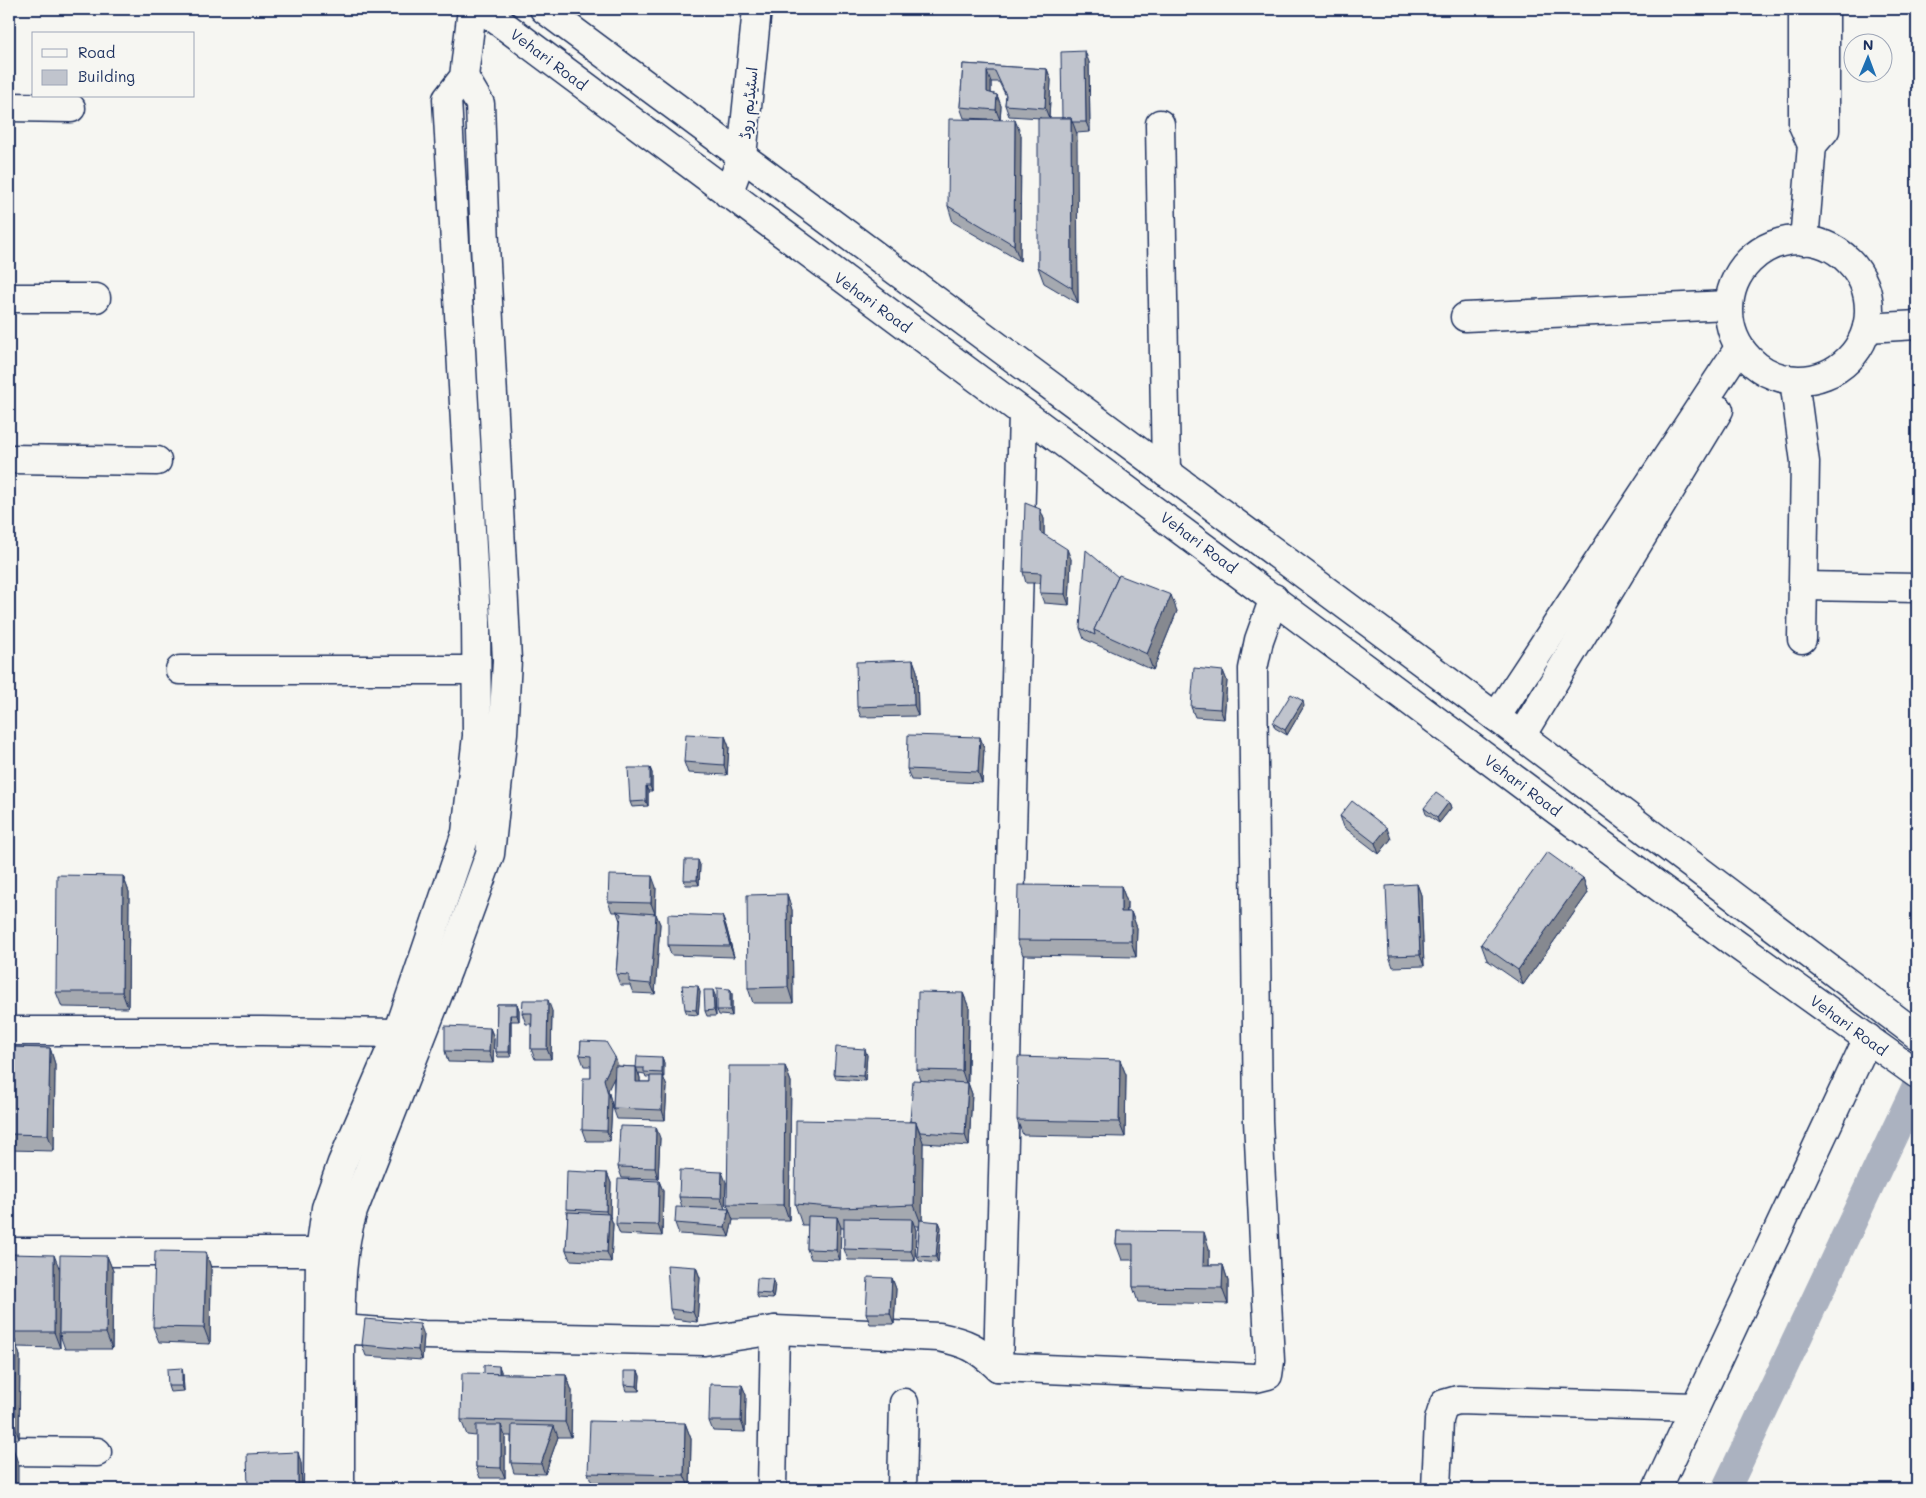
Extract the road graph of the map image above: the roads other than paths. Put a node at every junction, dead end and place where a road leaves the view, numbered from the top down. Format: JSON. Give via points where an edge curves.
{"nodes":[{"id":1,"x":472,"y":9,"type":"edge"},
{"id":2,"x":482,"y":9,"type":"edge"},
{"id":3,"x":544,"y":9,"type":"edge"},
{"id":4,"x":757,"y":9,"type":"edge"},
{"id":5,"x":1803,"y":9,"type":"edge"},
{"id":6,"x":1825,"y":9,"type":"edge"},
{"id":7,"x":464,"y":77,"type":"junction"},
{"id":8,"x":9,"y":107,"type":"edge"},
{"id":9,"x":70,"y":108,"type":"dead end"},
{"id":10,"x":1160,"y":124,"type":"dead end"},
{"id":11,"x":1812,"y":145,"type":"junction"},
{"id":12,"x":742,"y":156,"type":"junction"},
{"id":13,"x":728,"y":194,"type":"junction"},
{"id":14,"x":1804,"y":241,"type":"junction"},
{"id":15,"x":9,"y":298,"type":"edge"},
{"id":16,"x":96,"y":298,"type":"dead end"},
{"id":17,"x":1729,"y":305,"type":"junction"},
{"id":18,"x":1465,"y":317,"type":"dead end"},
{"id":19,"x":1917,"y":325,"type":"edge"},
{"id":20,"x":1867,"y":328,"type":"junction"},
{"id":21,"x":1744,"y":353,"type":"junction"},
{"id":22,"x":1794,"y":380,"type":"junction"},
{"id":23,"x":1023,"y":412,"type":"junction"},
{"id":24,"x":9,"y":459,"type":"edge"},
{"id":25,"x":157,"y":460,"type":"dead end"},
{"id":26,"x":1166,"y":472,"type":"junction"},
{"id":27,"x":1803,"y":586,"type":"junction"},
{"id":28,"x":1917,"y":588,"type":"edge"},
{"id":29,"x":1274,"y":598,"type":"junction"},
{"id":30,"x":1802,"y":639,"type":"dead end"},
{"id":31,"x":180,"y":670,"type":"dead end"},
{"id":32,"x":476,"y":670,"type":"junction"},
{"id":33,"x":1496,"y":717,"type":"junction"},
{"id":34,"x":1521,"y":736,"type":"junction"},
{"id":35,"x":9,"y":1031,"type":"edge"},
{"id":36,"x":398,"y":1033,"type":"junction"},
{"id":37,"x":1917,"y":1034,"type":"edge"},
{"id":38,"x":1871,"y":1040,"type":"junction"},
{"id":39,"x":1917,"y":1074,"type":"edge"},
{"id":40,"x":9,"y":1252,"type":"edge"},
{"id":41,"x":332,"y":1254,"type":"junction"},
{"id":42,"x":341,"y":1329,"type":"junction"},
{"id":43,"x":774,"y":1330,"type":"junction"},
{"id":44,"x":998,"y":1367,"type":"junction"},
{"id":45,"x":904,"y":1403,"type":"dead end"},
{"id":46,"x":1695,"y":1407,"type":"junction"},
{"id":47,"x":9,"y":1451,"type":"edge"},
{"id":48,"x":97,"y":1452,"type":"dead end"},
{"id":49,"x":318,"y":1489,"type":"edge"},
{"id":50,"x":340,"y":1489,"type":"edge"},
{"id":51,"x":772,"y":1489,"type":"edge"},
{"id":52,"x":902,"y":1489,"type":"edge"},
{"id":53,"x":1436,"y":1489,"type":"edge"},
{"id":54,"x":1657,"y":1489,"type":"edge"}],
"edges":[{"from":1,"to":7,"type":"street"},
{"from":2,"to":13,"type":"street","name":"Vehari Road"},
{"from":3,"to":12,"type":"street"},
{"from":4,"to":12,"type":"street","name":"اسٹیڈیم روڈ"},
{"from":5,"to":11,"type":"street","via":[[1803,125]]},
{"from":6,"to":11,"type":"street","via":[[1825,130]]},
{"from":7,"to":32,"type":"street","via":[[447,99],[475,599]]},
{"from":7,"to":41,"type":"street","via":[[480,104],[484,245],[507,660],[490,854],[346,1235]]},
{"from":8,"to":9,"type":"street"},
{"from":10,"to":26,"type":"street"},
{"from":11,"to":14,"type":"street"},
{"from":12,"to":13,"type":"street","name":"اسٹیڈیم روڈ"},
{"from":12,"to":26,"type":"street"},
{"from":13,"to":23,"type":"street","name":"Vehari Road"},
{"from":14,"to":17,"type":"street","via":[[1783,242],[1762,251],[1745,265],[1734,284]]},
{"from":14,"to":20,"type":"street","via":[[1828,247],[1848,260],[1862,280],[1869,304]]},
{"from":15,"to":16,"type":"street"},
{"from":17,"to":18,"type":"street"},
{"from":17,"to":21,"type":"street","via":[[1730,327]]},
{"from":19,"to":20,"type":"street"},
{"from":20,"to":22,"type":"street","via":[[1857,350],[1840,367],[1818,378]]},
{"from":21,"to":22,"type":"street","via":[[1772,376]]},
{"from":21,"to":33,"type":"street"},
{"from":21,"to":34,"type":"street"},
{"from":22,"to":27,"type":"street","via":[[1805,462]]},
{"from":23,"to":29,"type":"street","name":"Vehari Road"},
{"from":23,"to":44,"type":"street"},
{"from":24,"to":25,"type":"street"},
{"from":26,"to":33,"type":"street"},
{"from":27,"to":28,"type":"street"},
{"from":27,"to":30,"type":"street"},
{"from":29,"to":38,"type":"street","name":"Vehari Road","via":[[1733,942]]},
{"from":29,"to":44,"type":"street","via":[[1258,640],[1253,669],[1258,1120],[1270,1361],[1268,1375],[1256,1378]]},
{"from":31,"to":32,"type":"street"},
{"from":32,"to":36,"type":"street","via":[[477,736],[466,833]]},
{"from":33,"to":34,"type":"street"},
{"from":34,"to":37,"type":"street"},
{"from":35,"to":36,"type":"street"},
{"from":36,"to":41,"type":"street","via":[[326,1208]]},
{"from":38,"to":39,"type":"street","name":"Vehari Road"},
{"from":38,"to":46,"type":"street"},
{"from":40,"to":41,"type":"street"},
{"from":41,"to":42,"type":"street"},
{"from":41,"to":49,"type":"street"},
{"from":42,"to":43,"type":"street","via":[[424,1335],[704,1342]]},
{"from":42,"to":50,"type":"street"},
{"from":43,"to":44,"type":"street","via":[[939,1337],[964,1342],[981,1351]]},
{"from":43,"to":51,"type":"street"},
{"from":45,"to":52,"type":"street"},
{"from":46,"to":53,"type":"street","via":[[1458,1400],[1444,1404],[1439,1420]]},
{"from":46,"to":54,"type":"street"},
{"from":47,"to":48,"type":"street"}]}
